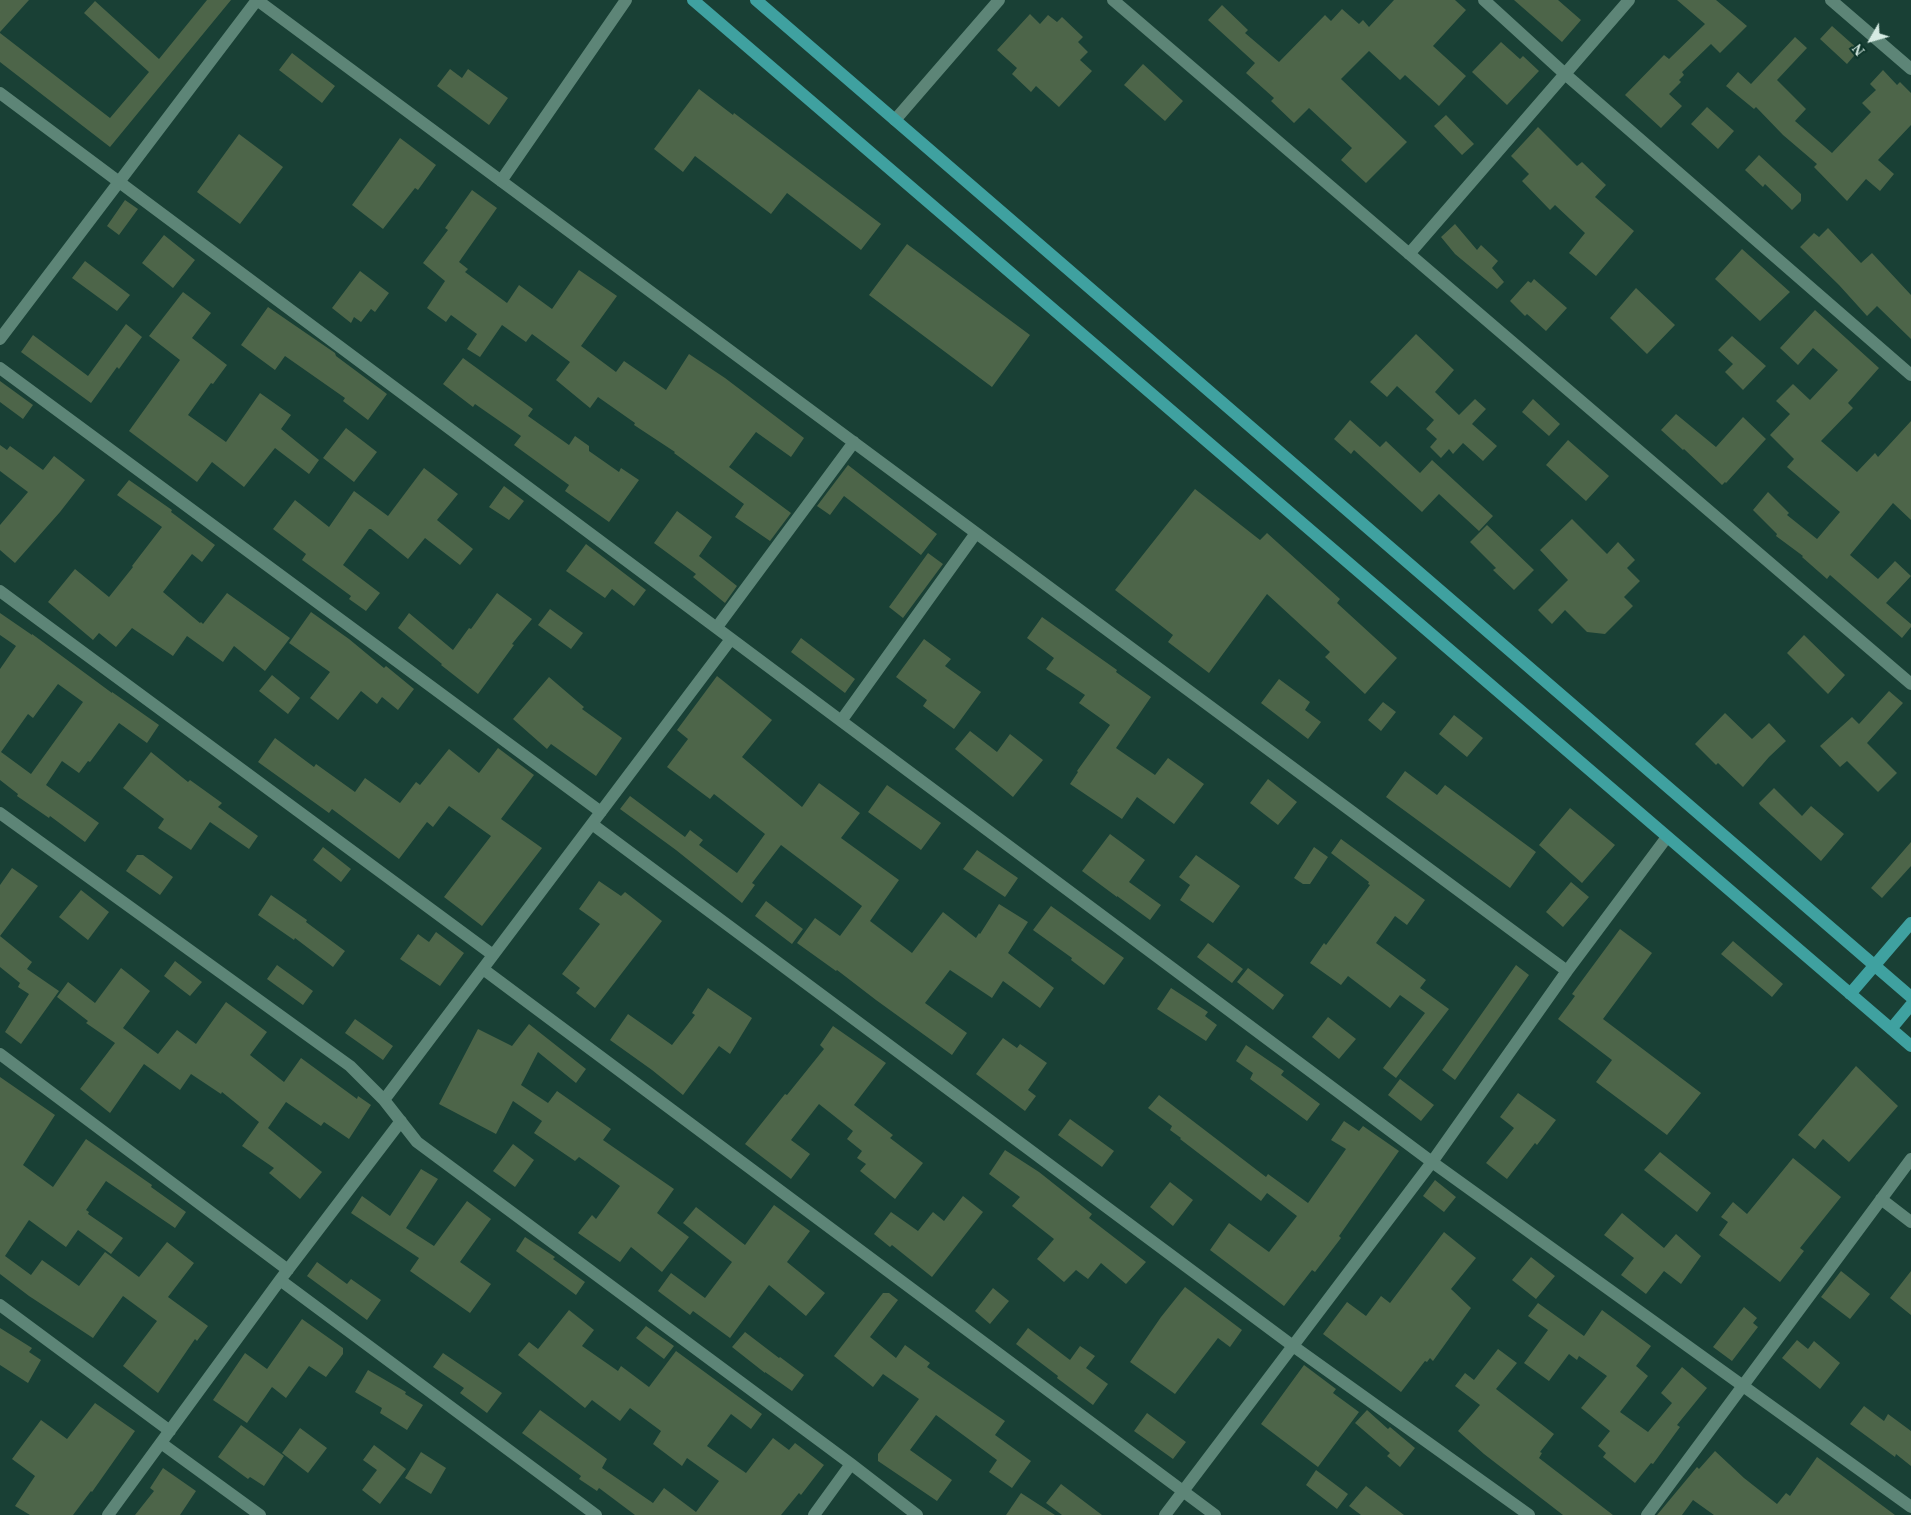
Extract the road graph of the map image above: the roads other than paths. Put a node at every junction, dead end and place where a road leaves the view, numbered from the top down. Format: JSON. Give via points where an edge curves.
{"nodes":[{"id":1,"x":626,"y":0,"type":"edge"},
{"id":2,"x":693,"y":0,"type":"edge"},
{"id":3,"x":756,"y":0,"type":"edge"},
{"id":4,"x":999,"y":0,"type":"edge"},
{"id":5,"x":1112,"y":0,"type":"edge"},
{"id":6,"x":1484,"y":0,"type":"edge"},
{"id":7,"x":1629,"y":0,"type":"edge"},
{"id":8,"x":1831,"y":0,"type":"edge"},
{"id":9,"x":1911,"y":69,"type":"edge"},
{"id":10,"x":1565,"y":74,"type":"junction"},
{"id":11,"x":0,"y":94,"type":"edge"},
{"id":12,"x":896,"y":120,"type":"junction"},
{"id":13,"x":501,"y":181,"type":"junction"},
{"id":14,"x":119,"y":182,"type":"junction"},
{"id":15,"x":1409,"y":254,"type":"junction"},
{"id":16,"x":0,"y":339,"type":"edge"},
{"id":17,"x":0,"y":368,"type":"edge"},
{"id":18,"x":1911,"y":375,"type":"edge"},
{"id":19,"x":854,"y":442,"type":"junction"},
{"id":20,"x":976,"y":533,"type":"junction"},
{"id":21,"x":0,"y":590,"type":"edge"},
{"id":22,"x":717,"y":627,"type":"junction"},
{"id":23,"x":731,"y":639,"type":"junction"},
{"id":24,"x":1911,"y":684,"type":"edge"},
{"id":25,"x":841,"y":721,"type":"junction"},
{"id":26,"x":601,"y":812,"type":"junction"},
{"id":27,"x":0,"y":813,"type":"edge"},
{"id":28,"x":592,"y":824,"type":"junction"},
{"id":29,"x":1667,"y":837,"type":"junction"},
{"id":30,"x":1911,"y":923,"type":"edge"},
{"id":31,"x":493,"y":955,"type":"junction"},
{"id":32,"x":1875,"y":965,"type":"junction"},
{"id":33,"x":483,"y":969,"type":"junction"},
{"id":34,"x":1567,"y":971,"type":"junction"},
{"id":35,"x":1850,"y":994,"type":"junction"},
{"id":36,"x":1911,"y":996,"type":"edge"},
{"id":37,"x":1911,"y":1005,"type":"edge"},
{"id":38,"x":1891,"y":1029,"type":"junction"},
{"id":39,"x":1911,"y":1046,"type":"edge"},
{"id":40,"x":0,"y":1054,"type":"edge"},
{"id":41,"x":384,"y":1100,"type":"junction"},
{"id":42,"x":401,"y":1121,"type":"junction"},
{"id":43,"x":1911,"y":1160,"type":"edge"},
{"id":44,"x":1432,"y":1162,"type":"junction"},
{"id":45,"x":1882,"y":1199,"type":"junction"},
{"id":46,"x":1911,"y":1222,"type":"edge"},
{"id":47,"x":284,"y":1275,"type":"junction"},
{"id":48,"x":0,"y":1305,"type":"edge"},
{"id":49,"x":1293,"y":1346,"type":"junction"},
{"id":50,"x":1742,"y":1386,"type":"junction"},
{"id":51,"x":170,"y":1431,"type":"junction"},
{"id":52,"x":161,"y":1443,"type":"junction"},
{"id":53,"x":852,"y":1464,"type":"junction"},
{"id":54,"x":1183,"y":1492,"type":"junction"},
{"id":55,"x":1911,"y":1507,"type":"edge"},
{"id":56,"x":108,"y":1515,"type":"edge"},
{"id":57,"x":260,"y":1515,"type":"edge"},
{"id":58,"x":596,"y":1515,"type":"edge"},
{"id":59,"x":814,"y":1515,"type":"edge"},
{"id":60,"x":916,"y":1515,"type":"edge"},
{"id":61,"x":1166,"y":1515,"type":"edge"},
{"id":62,"x":1214,"y":1515,"type":"edge"},
{"id":63,"x":1529,"y":1515,"type":"edge"},
{"id":64,"x":1647,"y":1515,"type":"edge"}],
"edges":[{"from":1,"to":13,"type":"street"},
{"from":2,"to":29,"type":"main road"},
{"from":3,"to":12,"type":"main road"},
{"from":4,"to":12,"type":"street"},
{"from":5,"to":15,"type":"street"},
{"from":6,"to":10,"type":"street"},
{"from":7,"to":10,"type":"street"},
{"from":8,"to":9,"type":"street"},
{"from":10,"to":15,"type":"street"},
{"from":10,"to":18,"type":"street"},
{"from":11,"to":14,"type":"street"},
{"from":12,"to":32,"type":"main road"},
{"from":13,"to":14,"type":"street","via":[[257,0]]},
{"from":13,"to":19,"type":"street"},
{"from":14,"to":16,"type":"street"},
{"from":14,"to":22,"type":"street"},
{"from":15,"to":24,"type":"street"},
{"from":17,"to":26,"type":"street"},
{"from":19,"to":20,"type":"street"},
{"from":19,"to":22,"type":"street"},
{"from":20,"to":25,"type":"street"},
{"from":20,"to":34,"type":"street"},
{"from":21,"to":31,"type":"street"},
{"from":22,"to":23,"type":"street"},
{"from":23,"to":25,"type":"street"},
{"from":23,"to":26,"type":"street"},
{"from":25,"to":44,"type":"street"},
{"from":26,"to":28,"type":"street"},
{"from":27,"to":41,"type":"street","via":[[350,1066]]},
{"from":28,"to":31,"type":"street"},
{"from":28,"to":49,"type":"street"},
{"from":29,"to":34,"type":"street"},
{"from":29,"to":35,"type":"main road"},
{"from":30,"to":32,"type":"main road"},
{"from":31,"to":33,"type":"street"},
{"from":32,"to":35,"type":"main road"},
{"from":32,"to":36,"type":"main road"},
{"from":33,"to":41,"type":"street"},
{"from":33,"to":54,"type":"street"},
{"from":34,"to":44,"type":"street"},
{"from":35,"to":38,"type":"main road"},
{"from":37,"to":38,"type":"main road"},
{"from":38,"to":39,"type":"main road"},
{"from":40,"to":47,"type":"street"},
{"from":41,"to":42,"type":"street"},
{"from":42,"to":47,"type":"street"},
{"from":42,"to":53,"type":"street","via":[[417,1142]]},
{"from":43,"to":45,"type":"street"},
{"from":44,"to":49,"type":"street"},
{"from":44,"to":50,"type":"street"},
{"from":45,"to":46,"type":"street"},
{"from":45,"to":50,"type":"street"},
{"from":47,"to":51,"type":"street"},
{"from":47,"to":58,"type":"street"},
{"from":48,"to":51,"type":"street"},
{"from":49,"to":54,"type":"street"},
{"from":49,"to":63,"type":"street"},
{"from":50,"to":55,"type":"street"},
{"from":50,"to":64,"type":"street"},
{"from":51,"to":52,"type":"street"},
{"from":52,"to":56,"type":"street"},
{"from":52,"to":57,"type":"street"},
{"from":53,"to":59,"type":"street"},
{"from":53,"to":60,"type":"street"},
{"from":54,"to":61,"type":"street"},
{"from":54,"to":62,"type":"street"}]}
